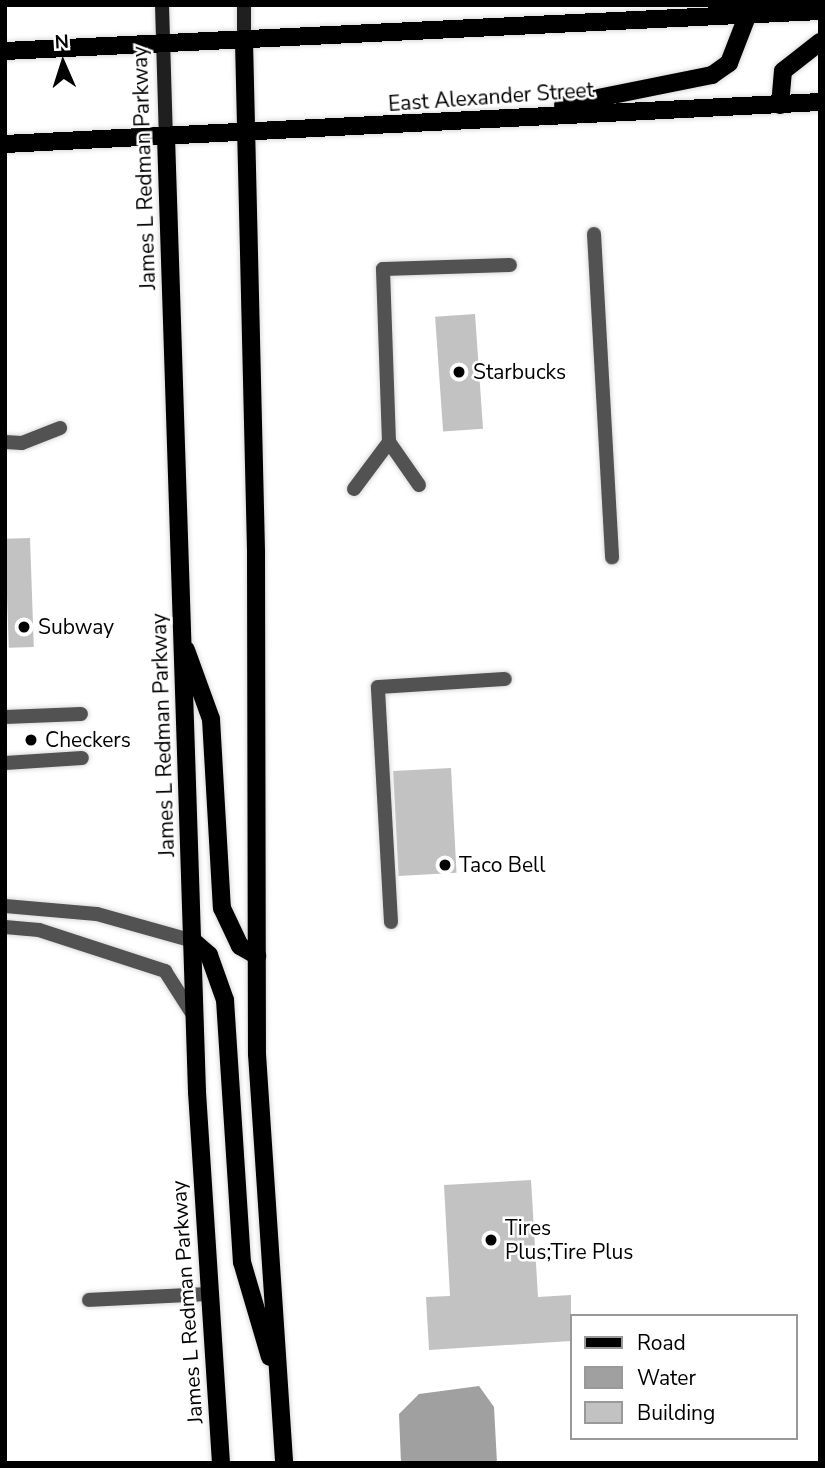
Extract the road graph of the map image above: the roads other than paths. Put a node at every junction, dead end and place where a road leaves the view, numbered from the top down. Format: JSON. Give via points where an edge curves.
{"nodes":[{"id":1,"x":162,"y":5,"type":"edge"},
{"id":2,"x":244,"y":5,"type":"edge"},
{"id":3,"x":820,"y":11,"type":"edge"},
{"id":4,"x":748,"y":14,"type":"junction"},
{"id":5,"x":244,"y":41,"type":"junction"},
{"id":6,"x":820,"y":42,"type":"edge"},
{"id":7,"x":163,"y":45,"type":"junction"},
{"id":8,"x":5,"y":51,"type":"edge"},
{"id":9,"x":820,"y":102,"type":"edge"},
{"id":10,"x":780,"y":105,"type":"junction"},
{"id":11,"x":512,"y":116,"type":"junction"},
{"id":12,"x":245,"y":133,"type":"junction"},
{"id":13,"x":166,"y":137,"type":"junction"},
{"id":14,"x":5,"y":144,"type":"edge"},
{"id":15,"x":594,"y":234,"type":"dead end"},
{"id":16,"x":510,"y":265,"type":"dead end"},
{"id":17,"x":60,"y":428,"type":"dead end"},
{"id":18,"x":5,"y":442,"type":"edge"},
{"id":19,"x":389,"y":442,"type":"junction"},
{"id":20,"x":419,"y":485,"type":"dead end"},
{"id":21,"x":354,"y":489,"type":"dead end"},
{"id":22,"x":612,"y":557,"type":"dead end"},
{"id":23,"x":182,"y":644,"type":"junction"},
{"id":24,"x":505,"y":679,"type":"dead end"},
{"id":25,"x":81,"y":714,"type":"dead end"},
{"id":26,"x":5,"y":717,"type":"edge"},
{"id":27,"x":82,"y":758,"type":"dead end"},
{"id":28,"x":5,"y":763,"type":"edge"},
{"id":29,"x":5,"y":906,"type":"edge"},
{"id":30,"x":391,"y":922,"type":"dead end"},
{"id":31,"x":5,"y":927,"type":"edge"},
{"id":32,"x":193,"y":941,"type":"junction"},
{"id":33,"x":257,"y":956,"type":"junction"},
{"id":34,"x":195,"y":1018,"type":"junction"},
{"id":35,"x":206,"y":1294,"type":"junction"},
{"id":36,"x":89,"y":1300,"type":"dead end"},
{"id":37,"x":280,"y":1391,"type":"junction"},
{"id":38,"x":221,"y":1463,"type":"edge"},
{"id":39,"x":284,"y":1463,"type":"edge"}],
"edges":[{"from":1,"to":7,"type":"main road","name":"James L Redman Parkway"},
{"from":2,"to":5,"type":"main road"},
{"from":3,"to":4,"type":"main road"},
{"from":4,"to":5,"type":"main road"},
{"from":4,"to":11,"type":"main road","via":[[729,63],[712,75]]},
{"from":5,"to":7,"type":"main road"},
{"from":5,"to":12,"type":"main road"},
{"from":6,"to":10,"type":"main road","via":[[783,71]]},
{"from":7,"to":8,"type":"main road"},
{"from":7,"to":13,"type":"main road","name":"James L Redman Parkway"},
{"from":9,"to":10,"type":"main road","name":"East Alexander Street"},
{"from":10,"to":11,"type":"main road","name":"East Alexander Street"},
{"from":11,"to":12,"type":"main road","name":"East Alexander Street"},
{"from":12,"to":13,"type":"main road","name":"East Alexander Street"},
{"from":12,"to":33,"type":"main road","via":[[257,552]]},
{"from":13,"to":14,"type":"main road","name":"East Alexander Street"},
{"from":13,"to":23,"type":"main road","name":"James L Redman Parkway"},
{"from":15,"to":22,"type":"lane"},
{"from":16,"to":19,"type":"lane","via":[[383,269]]},
{"from":17,"to":18,"type":"lane","via":[[22,443]]},
{"from":19,"to":20,"type":"lane"},
{"from":19,"to":21,"type":"lane"},
{"from":23,"to":32,"type":"main road","name":"James L Redman Parkway"},
{"from":23,"to":33,"type":"main road","via":[[211,719],[222,908],[240,946]]},
{"from":24,"to":30,"type":"lane","via":[[378,687]]},
{"from":25,"to":26,"type":"lane"},
{"from":27,"to":28,"type":"lane"},
{"from":29,"to":32,"type":"lane","via":[[97,914]]},
{"from":31,"to":34,"type":"lane","via":[[51,934],[165,971]]},
{"from":32,"to":34,"type":"main road","name":"James L Redman Parkway"},
{"from":32,"to":37,"type":"main road","via":[[209,955],[225,1000],[242,1262]]},
{"from":33,"to":37,"type":"main road","via":[[257,1054]]},
{"from":34,"to":35,"type":"main road","name":"James L Redman Parkway"},
{"from":35,"to":36,"type":"lane"},
{"from":35,"to":38,"type":"main road","name":"James L Redman Parkway"},
{"from":37,"to":39,"type":"main road"}]}
